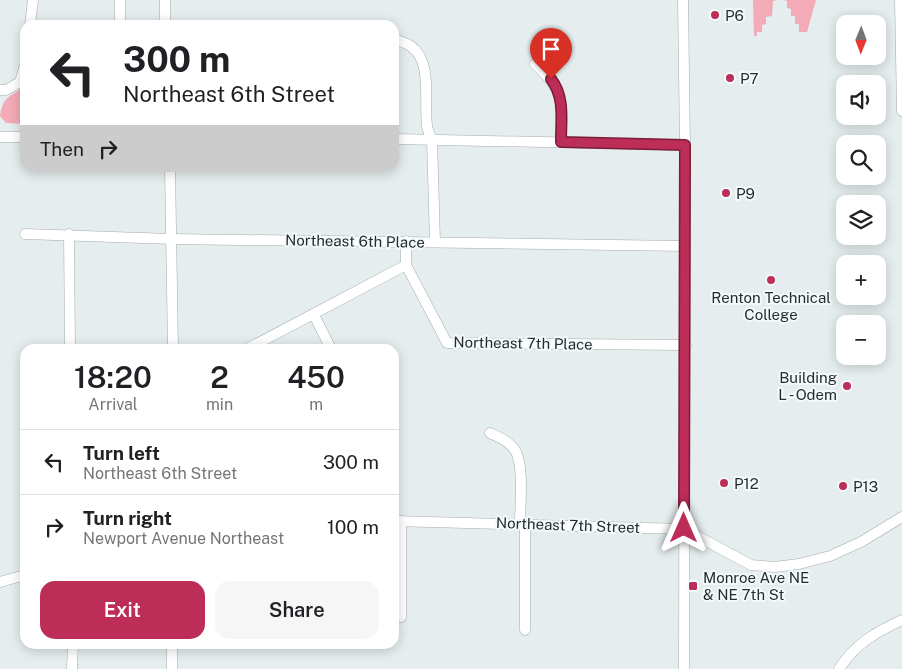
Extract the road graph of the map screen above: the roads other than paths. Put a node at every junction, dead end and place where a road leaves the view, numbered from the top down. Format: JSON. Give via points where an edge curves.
{"nodes":[{"id":1,"x":33,"y":0,"type":"edge"},
{"id":2,"x":120,"y":0,"type":"edge"},
{"id":3,"x":165,"y":0,"type":"edge"},
{"id":4,"x":683,"y":0,"type":"edge"},
{"id":5,"x":900,"y":0,"type":"edge"},
{"id":6,"x":31,"y":20,"type":"edge"},
{"id":7,"x":120,"y":20,"type":"edge"},
{"id":8,"x":165,"y":20,"type":"edge"},
{"id":9,"x":399,"y":42,"type":"edge"},
{"id":10,"x":535,"y":64,"type":"dead end"},
{"id":11,"x":902,"y":67,"type":"edge"},
{"id":12,"x":20,"y":84,"type":"edge"},
{"id":13,"x":0,"y":90,"type":"edge"},
{"id":14,"x":902,"y":111,"type":"edge"},
{"id":15,"x":0,"y":137,"type":"edge"},
{"id":16,"x":20,"y":138,"type":"edge"},
{"id":17,"x":399,"y":139,"type":"edge"},
{"id":18,"x":432,"y":140,"type":"junction"},
{"id":19,"x":561,"y":142,"type":"junction"},
{"id":20,"x":685,"y":145,"type":"junction"},
{"id":21,"x":170,"y":172,"type":"edge"},
{"id":22,"x":25,"y":234,"type":"dead end"},
{"id":23,"x":69,"y":234,"type":"junction"},
{"id":24,"x":172,"y":238,"type":"junction"},
{"id":25,"x":406,"y":241,"type":"junction"},
{"id":26,"x":435,"y":242,"type":"junction"},
{"id":27,"x":685,"y":246,"type":"junction"},
{"id":28,"x":406,"y":265,"type":"junction"},
{"id":29,"x":314,"y":314,"type":"junction"},
{"id":30,"x":70,"y":344,"type":"edge"},
{"id":31,"x":173,"y":344,"type":"edge"},
{"id":32,"x":257,"y":344,"type":"edge"},
{"id":33,"x":329,"y":344,"type":"edge"},
{"id":34,"x":686,"y":345,"type":"junction"},
{"id":35,"x":490,"y":433,"type":"dead end"},
{"id":36,"x":902,"y":517,"type":"edge"},
{"id":37,"x":399,"y":521,"type":"edge"},
{"id":38,"x":523,"y":524,"type":"junction"},
{"id":39,"x":684,"y":528,"type":"junction"},
{"id":40,"x":399,"y":569,"type":"edge"},
{"id":41,"x":20,"y":576,"type":"edge"},
{"id":42,"x":0,"y":582,"type":"edge"},
{"id":43,"x":401,"y":617,"type":"dead end"},
{"id":44,"x":902,"y":620,"type":"edge"},
{"id":45,"x":525,"y":630,"type":"dead end"},
{"id":46,"x":73,"y":649,"type":"edge"},
{"id":47,"x":172,"y":649,"type":"edge"},
{"id":48,"x":72,"y":669,"type":"edge"},
{"id":49,"x":172,"y":669,"type":"edge"},
{"id":50,"x":684,"y":669,"type":"edge"},
{"id":51,"x":839,"y":669,"type":"edge"}],
"edges":[{"from":1,"to":6,"type":"street"},
{"from":2,"to":7,"type":"street"},
{"from":3,"to":8,"type":"street"},
{"from":4,"to":20,"type":"street"},
{"from":5,"to":11,"type":"street"},
{"from":9,"to":18,"type":"street","via":[[411,46],[421,58],[426,72],[427,126]]},
{"from":10,"to":19,"type":"street","via":[[558,87]]},
{"from":11,"to":14,"type":"street"},
{"from":12,"to":13,"type":"street"},
{"from":15,"to":16,"type":"street"},
{"from":17,"to":18,"type":"street"},
{"from":18,"to":19,"type":"street"},
{"from":18,"to":26,"type":"street"},
{"from":19,"to":20,"type":"street"},
{"from":20,"to":27,"type":"street"},
{"from":21,"to":24,"type":"street"},
{"from":22,"to":23,"type":"street","name":"Northeast 6th Place"},
{"from":23,"to":24,"type":"street","name":"Northeast 6th Place"},
{"from":23,"to":30,"type":"street"},
{"from":24,"to":25,"type":"street","name":"Northeast 6th Place"},
{"from":24,"to":31,"type":"street"},
{"from":25,"to":26,"type":"street","name":"Northeast 6th Place"},
{"from":25,"to":28,"type":"street","name":"Northeast 7th Place"},
{"from":26,"to":27,"type":"street","name":"Northeast 6th Place"},
{"from":27,"to":34,"type":"street"},
{"from":28,"to":29,"type":"street"},
{"from":28,"to":34,"type":"street","name":"Northeast 7th Place","via":[[447,343]]},
{"from":29,"to":32,"type":"street"},
{"from":29,"to":33,"type":"street"},
{"from":34,"to":39,"type":"street"},
{"from":35,"to":38,"type":"street","via":[[506,441],[515,451],[519,464]]},
{"from":36,"to":39,"type":"street","name":"Northeast 7th Street","via":[[830,556],[775,567],[751,565]]},
{"from":37,"to":38,"type":"street","name":"Northeast 7th Street"},
{"from":38,"to":39,"type":"street","name":"Northeast 7th Street"},
{"from":38,"to":45,"type":"street"},
{"from":39,"to":50,"type":"street"},
{"from":40,"to":43,"type":"street"},
{"from":41,"to":42,"type":"street"},
{"from":44,"to":51,"type":"street","via":[[872,634],[848,654]]},
{"from":46,"to":48,"type":"street"},
{"from":47,"to":49,"type":"street"}]}
